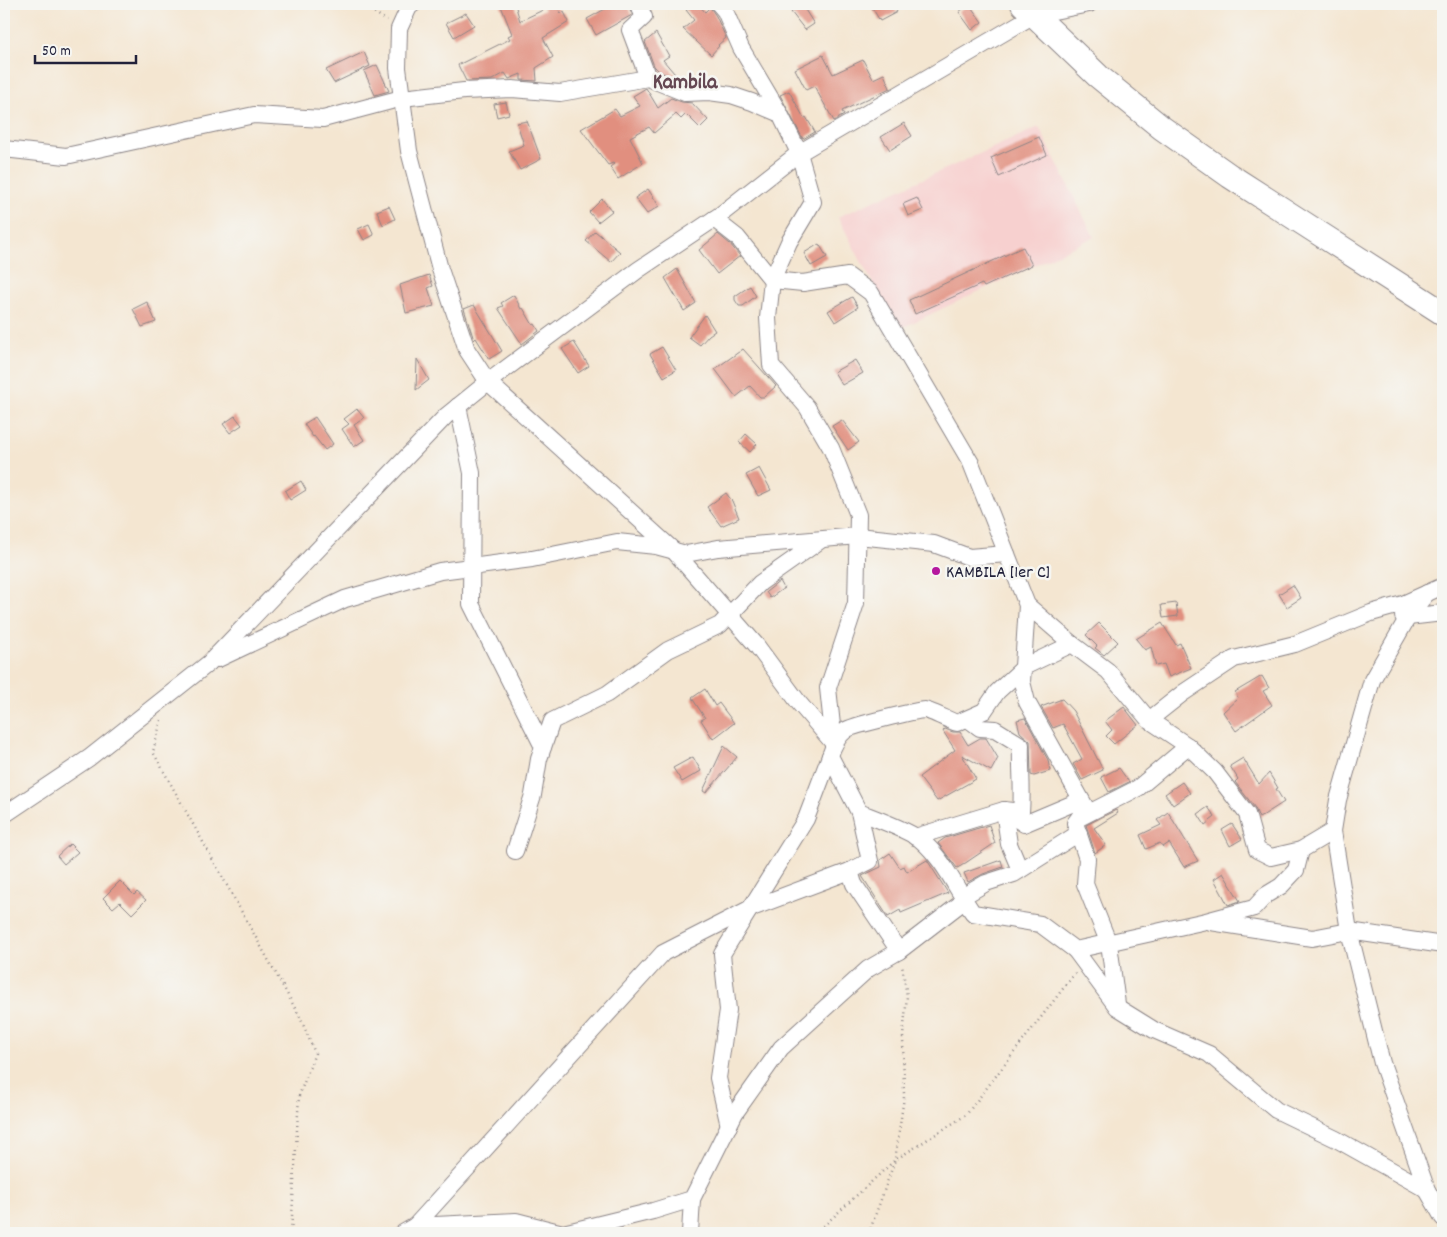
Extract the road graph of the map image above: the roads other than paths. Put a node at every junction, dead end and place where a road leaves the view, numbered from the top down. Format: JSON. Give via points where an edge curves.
{"nodes":[{"id":1,"x":412,"y":4,"type":"edge"},
{"id":2,"x":638,"y":4,"type":"edge"},
{"id":3,"x":719,"y":4,"type":"edge"},
{"id":4,"x":1089,"y":4,"type":"edge"},
{"id":5,"x":1029,"y":9,"type":"edge"},
{"id":6,"x":648,"y":78,"type":"junction"},
{"id":7,"x":402,"y":98,"type":"junction"},
{"id":8,"x":780,"y":114,"type":"junction"},
{"id":9,"x":4,"y":149,"type":"edge"},
{"id":10,"x":799,"y":153,"type":"junction"},
{"id":11,"x":714,"y":219,"type":"junction"},
{"id":12,"x":772,"y":280,"type":"junction"},
{"id":13,"x":1443,"y":313,"type":"edge"},
{"id":14,"x":488,"y":382,"type":"junction"},
{"id":15,"x":458,"y":406,"type":"junction"},
{"id":16,"x":858,"y":536,"type":"junction"},
{"id":17,"x":823,"y":539,"type":"junction"},
{"id":18,"x":673,"y":550,"type":"junction"},
{"id":19,"x":1007,"y":554,"type":"junction"},
{"id":20,"x":470,"y":566,"type":"junction"},
{"id":21,"x":1443,"y":586,"type":"edge"},
{"id":22,"x":1427,"y":593,"type":"junction"},
{"id":23,"x":1027,"y":605,"type":"junction"},
{"id":24,"x":1381,"y":610,"type":"junction"},
{"id":25,"x":1443,"y":613,"type":"edge"},
{"id":26,"x":730,"y":615,"type":"junction"},
{"id":27,"x":1408,"y":617,"type":"junction"},
{"id":28,"x":1072,"y":644,"type":"junction"},
{"id":29,"x":209,"y":663,"type":"junction"},
{"id":30,"x":1024,"y":667,"type":"junction"},
{"id":31,"x":968,"y":719,"type":"junction"},
{"id":32,"x":1149,"y":720,"type":"junction"},
{"id":33,"x":1188,"y":746,"type":"junction"},
{"id":34,"x":543,"y":747,"type":"junction"},
{"id":35,"x":832,"y":750,"type":"junction"},
{"id":36,"x":1081,"y":800,"type":"junction"},
{"id":37,"x":1004,"y":810,"type":"junction"},
{"id":38,"x":859,"y":812,"type":"junction"},
{"id":39,"x":4,"y":815,"type":"edge"},
{"id":40,"x":1079,"y":825,"type":"junction"},
{"id":41,"x":1333,"y":831,"type":"junction"},
{"id":42,"x":915,"y":837,"type":"junction"},
{"id":43,"x":1301,"y":850,"type":"junction"},
{"id":44,"x":515,"y":851,"type":"dead end"},
{"id":45,"x":1020,"y":870,"type":"junction"},
{"id":46,"x":850,"y":871,"type":"junction"},
{"id":47,"x":963,"y":899,"type":"junction"},
{"id":48,"x":750,"y":909,"type":"junction"},
{"id":49,"x":1206,"y":922,"type":"junction"},
{"id":50,"x":1349,"y":931,"type":"junction"},
{"id":51,"x":1108,"y":944,"type":"junction"},
{"id":52,"x":1443,"y":945,"type":"edge"},
{"id":53,"x":899,"y":951,"type":"junction"},
{"id":54,"x":1079,"y":956,"type":"junction"},
{"id":55,"x":1117,"y":1006,"type":"junction"},
{"id":56,"x":729,"y":1126,"type":"junction"},
{"id":57,"x":1427,"y":1190,"type":"junction"},
{"id":58,"x":692,"y":1199,"type":"junction"},
{"id":59,"x":1443,"y":1218,"type":"edge"},
{"id":60,"x":409,"y":1229,"type":"edge"},
{"id":61,"x":690,"y":1233,"type":"edge"}],
"edges":[{"from":1,"to":7,"type":"street","via":[[399,29],[398,68]]},
{"from":2,"to":6,"type":"street","via":[[644,17],[630,30]]},
{"from":3,"to":8,"type":"street"},
{"from":4,"to":5,"type":"street"},
{"from":5,"to":10,"type":"street"},
{"from":5,"to":13,"type":"highway","via":[[1098,76],[1162,128],[1238,182]]},
{"from":6,"to":7,"type":"street","via":[[560,93],[512,89]]},
{"from":6,"to":8,"type":"street","via":[[685,93],[731,95]]},
{"from":7,"to":9,"type":"street","via":[[323,119],[254,115],[66,156]]},
{"from":7,"to":14,"type":"street","via":[[409,151],[440,269],[467,350]]},
{"from":8,"to":10,"type":"street"},
{"from":10,"to":11,"type":"street"},
{"from":10,"to":12,"type":"street","via":[[813,202],[789,242]]},
{"from":11,"to":12,"type":"street","via":[[737,237]]},
{"from":11,"to":14,"type":"street","via":[[638,270]]},
{"from":12,"to":16,"type":"street","via":[[768,318],[771,365],[807,407],[831,448],[858,515]]},
{"from":12,"to":19,"type":"street","via":[[803,283],[848,276],[871,293],[971,464]]},
{"from":14,"to":15,"type":"street"},
{"from":14,"to":18,"type":"street"},
{"from":15,"to":20,"type":"street","via":[[472,473]]},
{"from":15,"to":29,"type":"street"},
{"from":16,"to":17,"type":"street"},
{"from":16,"to":19,"type":"street","via":[[934,544],[969,557]]},
{"from":16,"to":35,"type":"street","via":[[856,603],[828,688]]},
{"from":17,"to":18,"type":"street","via":[[686,554]]},
{"from":17,"to":26,"type":"street","via":[[760,583]]},
{"from":18,"to":20,"type":"street","via":[[617,542]]},
{"from":18,"to":26,"type":"street"},
{"from":19,"to":23,"type":"street"},
{"from":20,"to":29,"type":"street","via":[[440,571],[345,599]]},
{"from":20,"to":34,"type":"street","via":[[471,604]]},
{"from":21,"to":22,"type":"street"},
{"from":22,"to":24,"type":"street"},
{"from":22,"to":27,"type":"street"},
{"from":23,"to":28,"type":"street"},
{"from":23,"to":30,"type":"street"},
{"from":24,"to":27,"type":"street"},
{"from":24,"to":32,"type":"street","via":[[1294,644],[1234,660]]},
{"from":25,"to":27,"type":"street"},
{"from":26,"to":34,"type":"street","via":[[720,625],[668,650],[608,694],[552,721]]},
{"from":26,"to":35,"type":"street","via":[[757,646]]},
{"from":27,"to":41,"type":"street","via":[[1372,680],[1338,800]]},
{"from":28,"to":30,"type":"street"},
{"from":28,"to":32,"type":"street","via":[[1108,671]]},
{"from":29,"to":39,"type":"street","via":[[89,758]]},
{"from":30,"to":31,"type":"street","via":[[997,692],[984,711]]},
{"from":30,"to":36,"type":"street","via":[[1022,682],[1027,702]]},
{"from":31,"to":35,"type":"street","via":[[957,724],[927,710],[913,712],[847,730]]},
{"from":31,"to":37,"type":"street","via":[[980,728],[995,729],[1021,745],[1021,812]]},
{"from":32,"to":33,"type":"street"},
{"from":33,"to":40,"type":"street","via":[[1138,788]]},
{"from":33,"to":43,"type":"street","via":[[1215,772],[1247,814],[1257,850],[1271,858]]},
{"from":34,"to":44,"type":"street","via":[[533,795]]},
{"from":35,"to":38,"type":"street"},
{"from":35,"to":48,"type":"street","via":[[806,820]]},
{"from":36,"to":37,"type":"street","via":[[1024,824]]},
{"from":36,"to":40,"type":"street","via":[[1086,808]]},
{"from":37,"to":42,"type":"street"},
{"from":37,"to":45,"type":"street","via":[[1009,844]]},
{"from":38,"to":42,"type":"street"},
{"from":38,"to":46,"type":"street","via":[[870,861]]},
{"from":40,"to":45,"type":"street"},
{"from":40,"to":51,"type":"street","via":[[1087,859],[1085,884]]},
{"from":41,"to":43,"type":"street"},
{"from":41,"to":50,"type":"street"},
{"from":42,"to":47,"type":"street","via":[[945,867]]},
{"from":43,"to":49,"type":"street","via":[[1296,870],[1254,908]]},
{"from":45,"to":47,"type":"street","via":[[986,883]]},
{"from":46,"to":48,"type":"street"},
{"from":46,"to":53,"type":"street","via":[[854,884]]},
{"from":47,"to":53,"type":"street"},
{"from":47,"to":54,"type":"street","via":[[973,913],[1040,924]]},
{"from":48,"to":56,"type":"street","via":[[722,954],[728,1010],[718,1078]]},
{"from":48,"to":60,"type":"street","via":[[663,953]]},
{"from":49,"to":50,"type":"street","via":[[1312,938]]},
{"from":49,"to":51,"type":"street"},
{"from":50,"to":52,"type":"street"},
{"from":50,"to":57,"type":"street","via":[[1382,1063]]},
{"from":51,"to":54,"type":"street"},
{"from":51,"to":55,"type":"street"},
{"from":53,"to":56,"type":"street","via":[[868,969],[781,1048]]},
{"from":54,"to":55,"type":"street"},
{"from":55,"to":57,"type":"street","via":[[1154,1030],[1209,1054],[1276,1110]]},
{"from":56,"to":58,"type":"street"},
{"from":57,"to":59,"type":"street"},
{"from":58,"to":60,"type":"street","via":[[563,1233],[516,1221]]},
{"from":58,"to":61,"type":"street"}]}
